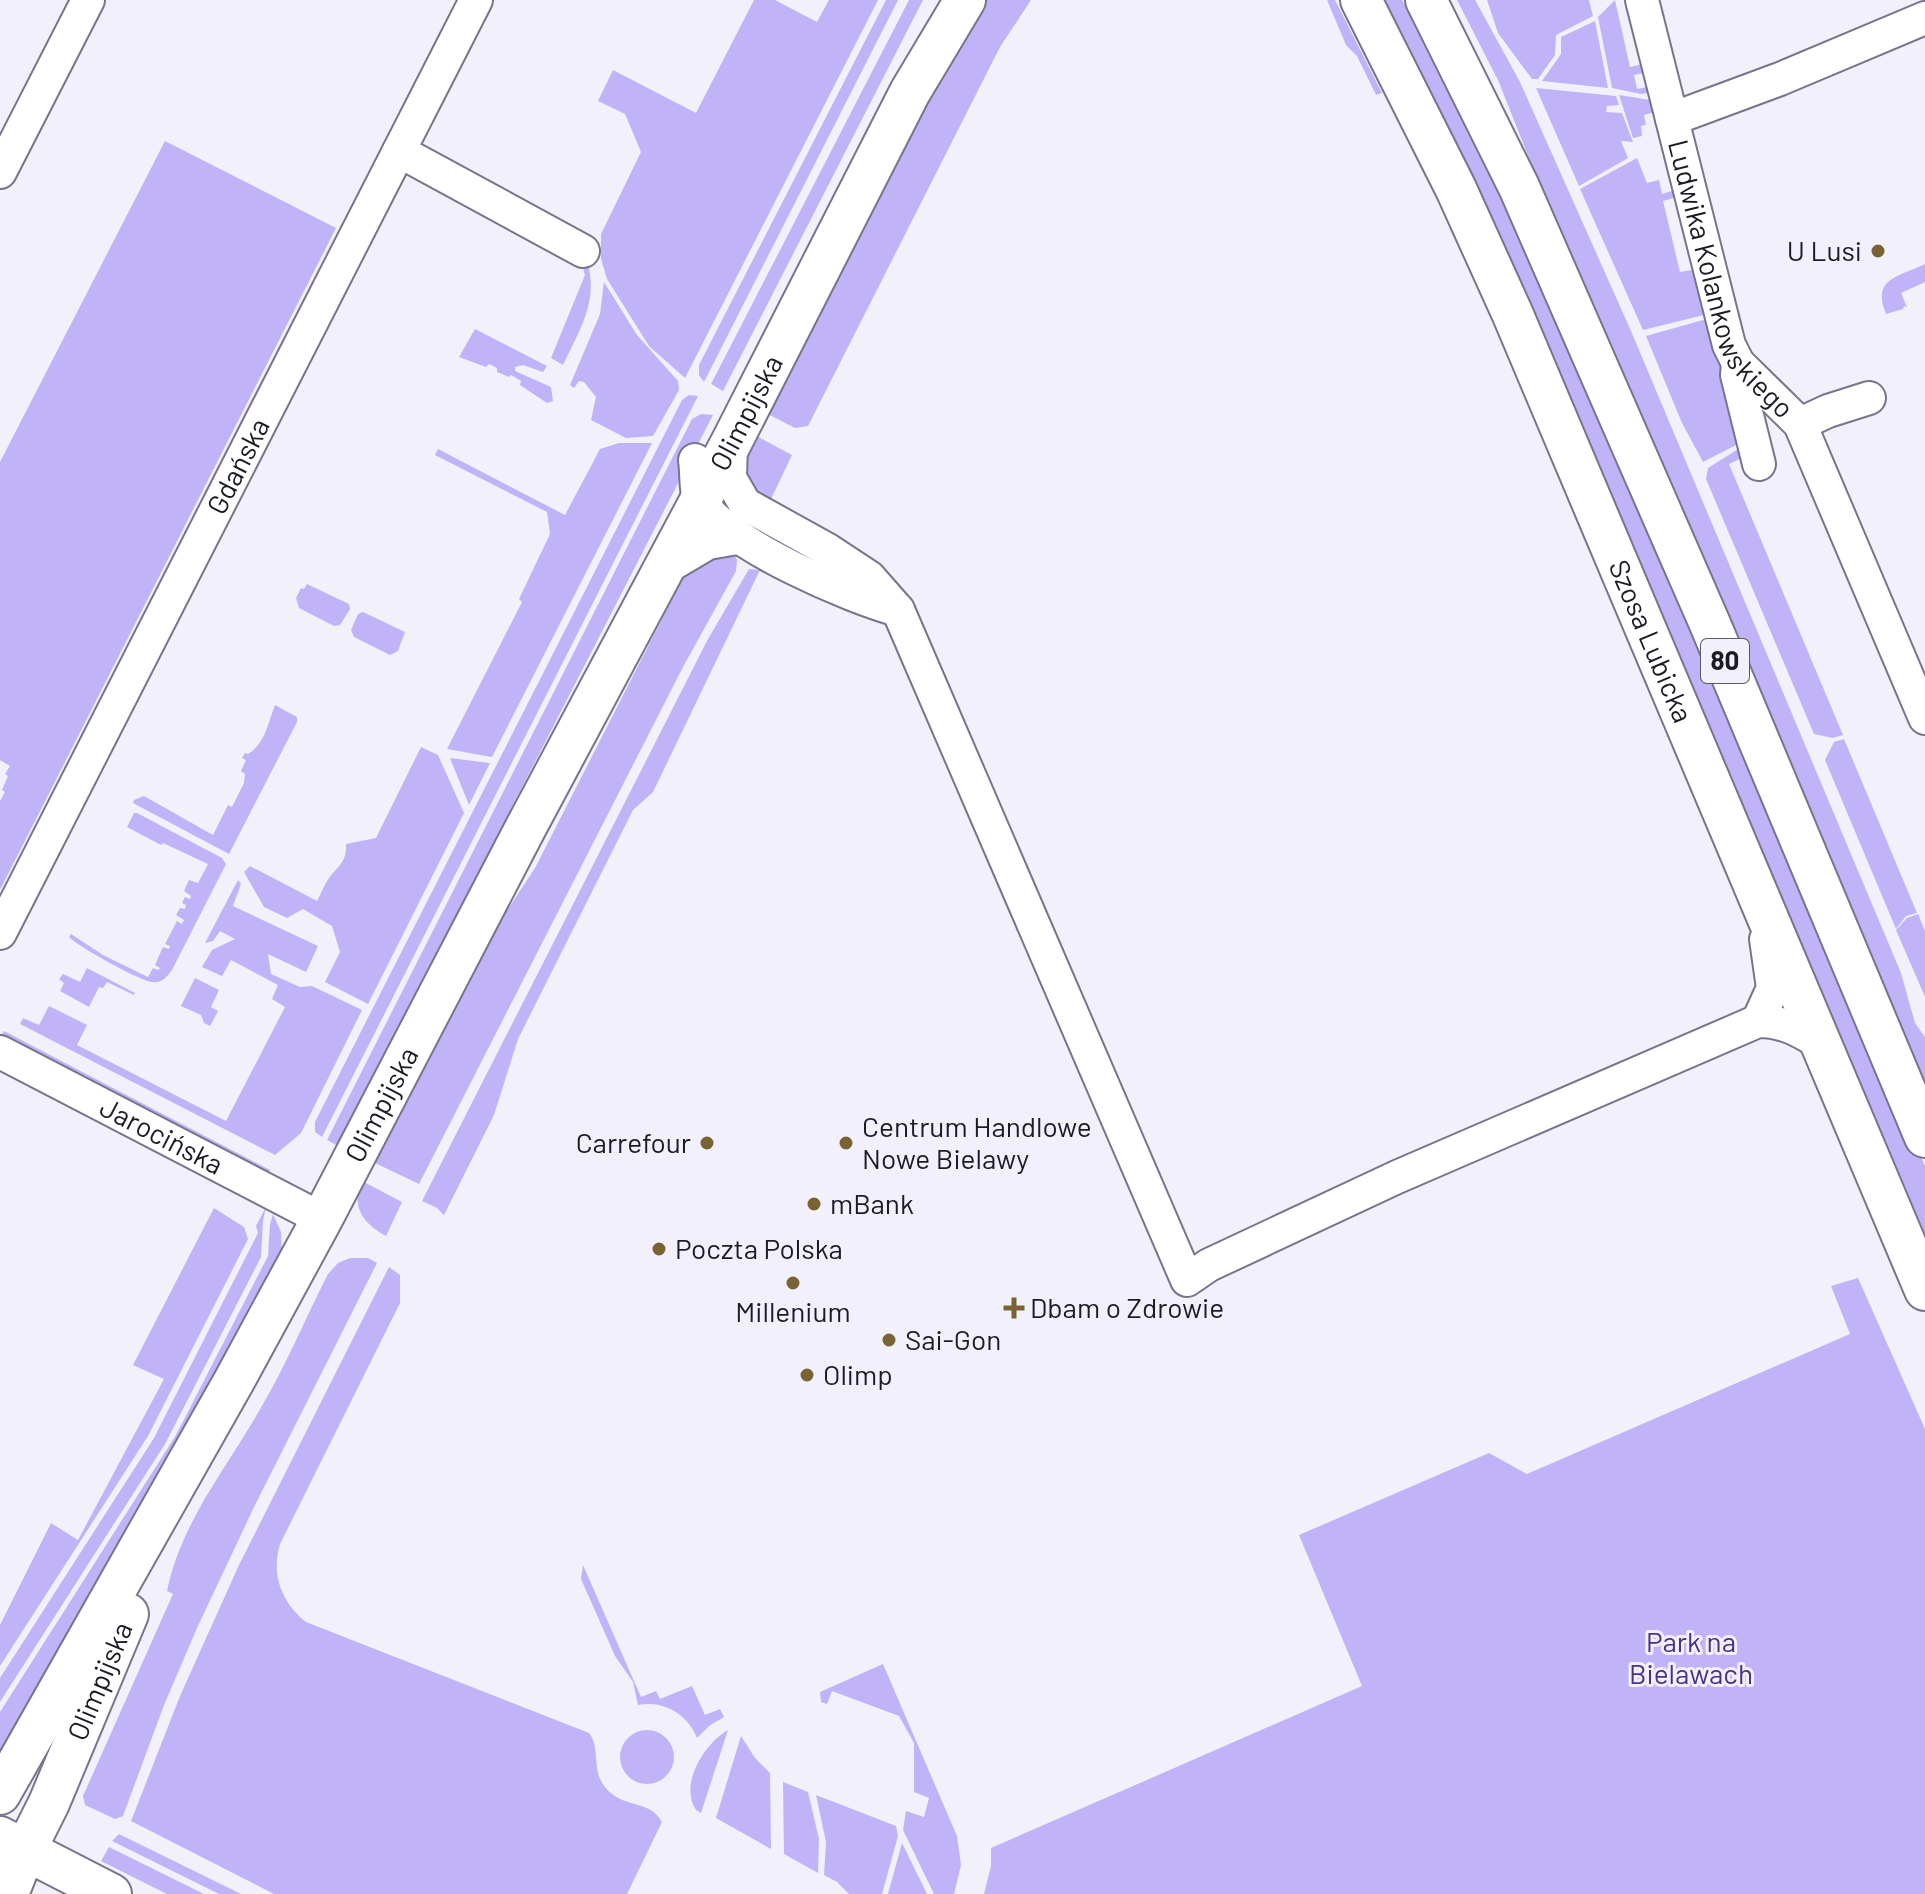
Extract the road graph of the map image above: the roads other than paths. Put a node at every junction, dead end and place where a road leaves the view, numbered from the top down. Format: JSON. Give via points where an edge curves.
{"nodes":[{"id":1,"x":88,"y":0,"type":"edge"},
{"id":2,"x":476,"y":0,"type":"edge"},
{"id":3,"x":934,"y":0,"type":"edge"},
{"id":4,"x":965,"y":0,"type":"edge"},
{"id":5,"x":1361,"y":0,"type":"edge"},
{"id":6,"x":1426,"y":0,"type":"edge"},
{"id":7,"x":1642,"y":0,"type":"edge"},
{"id":8,"x":1925,"y":18,"type":"edge"},
{"id":9,"x":1672,"y":119,"type":"junction"},
{"id":10,"x":399,"y":151,"type":"junction"},
{"id":11,"x":0,"y":172,"type":"edge"},
{"id":12,"x":583,"y":251,"type":"dead end"},
{"id":13,"x":1738,"y":363,"type":"junction"},
{"id":14,"x":1869,"y":398,"type":"dead end"},
{"id":15,"x":1800,"y":424,"type":"junction"},
{"id":16,"x":731,"y":443,"type":"junction"},
{"id":17,"x":1759,"y":464,"type":"dead end"},
{"id":18,"x":745,"y":504,"type":"junction"},
{"id":19,"x":683,"y":510,"type":"junction"},
{"id":20,"x":737,"y":538,"type":"junction"},
{"id":21,"x":664,"y":569,"type":"junction"},
{"id":22,"x":898,"y":610,"type":"junction"},
{"id":23,"x":1925,"y":718,"type":"edge"},
{"id":24,"x":526,"y":827,"type":"junction"},
{"id":25,"x":1758,"y":896,"type":"junction"},
{"id":26,"x":0,"y":933,"type":"edge"},
{"id":27,"x":1758,"y":1021,"type":"junction"},
{"id":28,"x":1820,"y":1043,"type":"junction"},
{"id":29,"x":0,"y":1052,"type":"edge"},
{"id":30,"x":1925,"y":1137,"type":"edge"},
{"id":31,"x":322,"y":1219,"type":"junction"},
{"id":32,"x":1925,"y":1290,"type":"edge"},
{"id":33,"x":234,"y":1381,"type":"junction"},
{"id":34,"x":0,"y":1794,"type":"edge"},
{"id":35,"x":12,"y":1844,"type":"edge"},
{"id":36,"x":9,"y":1890,"type":"edge"},
{"id":37,"x":111,"y":1894,"type":"edge"}],
"edges":[{"from":1,"to":11,"type":"street"},
{"from":2,"to":10,"type":"street","name":"Gdańska"},
{"from":3,"to":19,"type":"main road","name":"Olimpijska","via":[[695,460]]},
{"from":4,"to":16,"type":"main road","name":"Olimpijska","via":[[910,92]]},
{"from":5,"to":25,"type":"main road","name":"Szosa Lubicka","number":"80","via":[[1500,286]]},
{"from":6,"to":30,"type":"main road","number":"80","via":[[1525,201]]},
{"from":7,"to":9,"type":"street","name":"Ludwika Kolankowskiego"},
{"from":8,"to":9,"type":"street"},
{"from":9,"to":13,"type":"street","name":"Ludwika Kolankowskiego"},
{"from":10,"to":12,"type":"street"},
{"from":10,"to":26,"type":"street","name":"Gdańska"},
{"from":13,"to":15,"type":"street","name":"Ludwika Kolankowskiego"},
{"from":13,"to":17,"type":"street"},
{"from":14,"to":15,"type":"street"},
{"from":15,"to":23,"type":"street","name":"Ludwika Kolankowskiego"},
{"from":16,"to":18,"type":"street","via":[[730,478]]},
{"from":16,"to":19,"type":"main road","name":"Olimpijska"},
{"from":18,"to":19,"type":"street"},
{"from":18,"to":22,"type":"street","via":[[869,577]]},
{"from":19,"to":20,"type":"street"},
{"from":19,"to":21,"type":"main road","name":"Olimpijska"},
{"from":19,"to":24,"type":"main road","name":"Olimpijska","via":[[632,586]]},
{"from":20,"to":21,"type":"street","via":[[708,543]]},
{"from":20,"to":22,"type":"street","via":[[866,601]]},
{"from":21,"to":24,"type":"main road","name":"Olimpijska"},
{"from":22,"to":27,"type":"street","via":[[1187,1280],[1397,1177]]},
{"from":24,"to":31,"type":"main road","name":"Olimpijska"},
{"from":25,"to":27,"type":"street","via":[[1773,988]]},
{"from":25,"to":28,"type":"main road","name":"Szosa Lubicka","number":"80"},
{"from":27,"to":28,"type":"street","via":[[1797,1028]]},
{"from":28,"to":32,"type":"main road","name":"Szosa Lubicka","number":"80"},
{"from":29,"to":31,"type":"street","name":"Jarocińska"},
{"from":31,"to":33,"type":"main road","name":"Olimpijska"},
{"from":33,"to":34,"type":"main road","name":"Olimpijska"},
{"from":33,"to":35,"type":"main road","name":"Olimpijska","via":[[106,1661],[49,1803]]},
{"from":35,"to":36,"type":"main road","name":"Olimpijska"},
{"from":35,"to":37,"type":"main road"}]}
